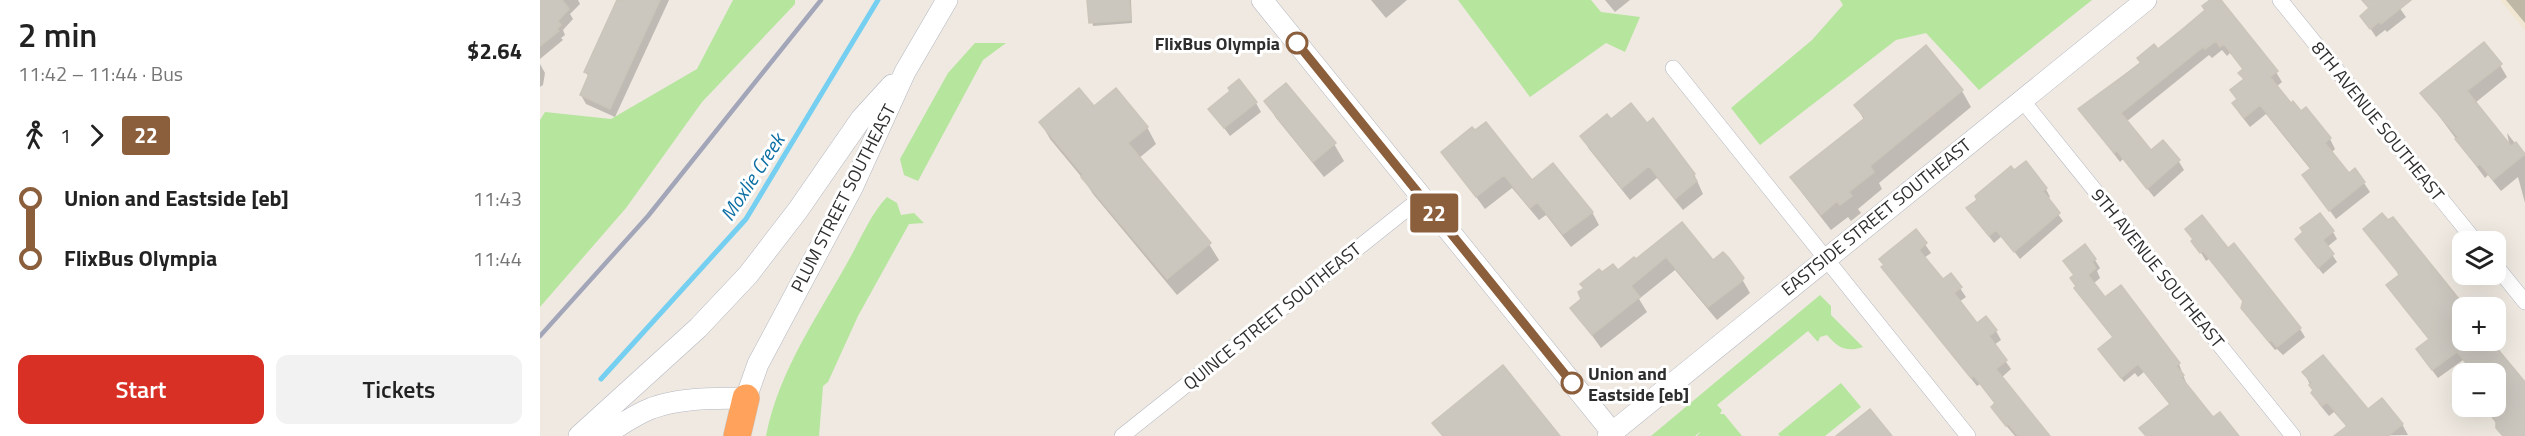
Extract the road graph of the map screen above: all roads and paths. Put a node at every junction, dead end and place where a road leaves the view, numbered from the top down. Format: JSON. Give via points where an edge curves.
{"nodes":[{"id":1,"x":947,"y":0,"type":"edge"},
{"id":2,"x":1262,"y":0,"type":"edge"},
{"id":3,"x":2146,"y":0,"type":"edge"},
{"id":4,"x":2280,"y":0,"type":"edge"},
{"id":5,"x":1673,"y":68,"type":"dead end"},
{"id":6,"x":905,"y":72,"type":"junction"},
{"id":7,"x":2022,"y":100,"type":"junction"},
{"id":8,"x":1422,"y":197,"type":"junction"},
{"id":9,"x":2467,"y":231,"type":"edge"},
{"id":10,"x":1825,"y":259,"type":"junction"},
{"id":11,"x":2506,"y":278,"type":"edge"},
{"id":12,"x":2525,"y":302,"type":"edge"},
{"id":13,"x":746,"y":398,"type":"junction"},
{"id":14,"x":1610,"y":434,"type":"edge"},
{"id":15,"x":579,"y":436,"type":"edge"},
{"id":16,"x":603,"y":436,"type":"edge"},
{"id":17,"x":737,"y":436,"type":"edge"},
{"id":18,"x":1122,"y":436,"type":"edge"},
{"id":19,"x":1968,"y":436,"type":"edge"},
{"id":20,"x":2294,"y":436,"type":"edge"}],
"edges":[{"from":1,"to":6,"type":"street","name":"PLUM STREET SOUTHEAST"},
{"from":2,"to":8,"type":"street"},
{"from":3,"to":7,"type":"street","name":"EASTSIDE STREET SOUTHEAST"},
{"from":4,"to":9,"type":"street","name":"8TH AVENUE SOUTHEAST"},
{"from":5,"to":10,"type":"street"},
{"from":6,"to":13,"type":"street","name":"PLUM STREET SOUTHEAST","via":[[853,186],[758,364]]},
{"from":6,"to":15,"type":"street","via":[[861,119],[742,282],[698,328]]},
{"from":7,"to":10,"type":"street","name":"EASTSIDE STREET SOUTHEAST"},
{"from":7,"to":20,"type":"street","name":"9TH AVENUE SOUTHEAST"},
{"from":8,"to":14,"type":"street"},
{"from":8,"to":18,"type":"street","name":"QUINCE STREET SOUTHEAST"},
{"from":10,"to":14,"type":"street","name":"EASTSIDE STREET SOUTHEAST"},
{"from":10,"to":19,"type":"street"},
{"from":11,"to":12,"type":"street"},
{"from":13,"to":16,"type":"street","via":[[692,399],[666,404],[625,421]]},
{"from":13,"to":17,"type":"highway"}]}
